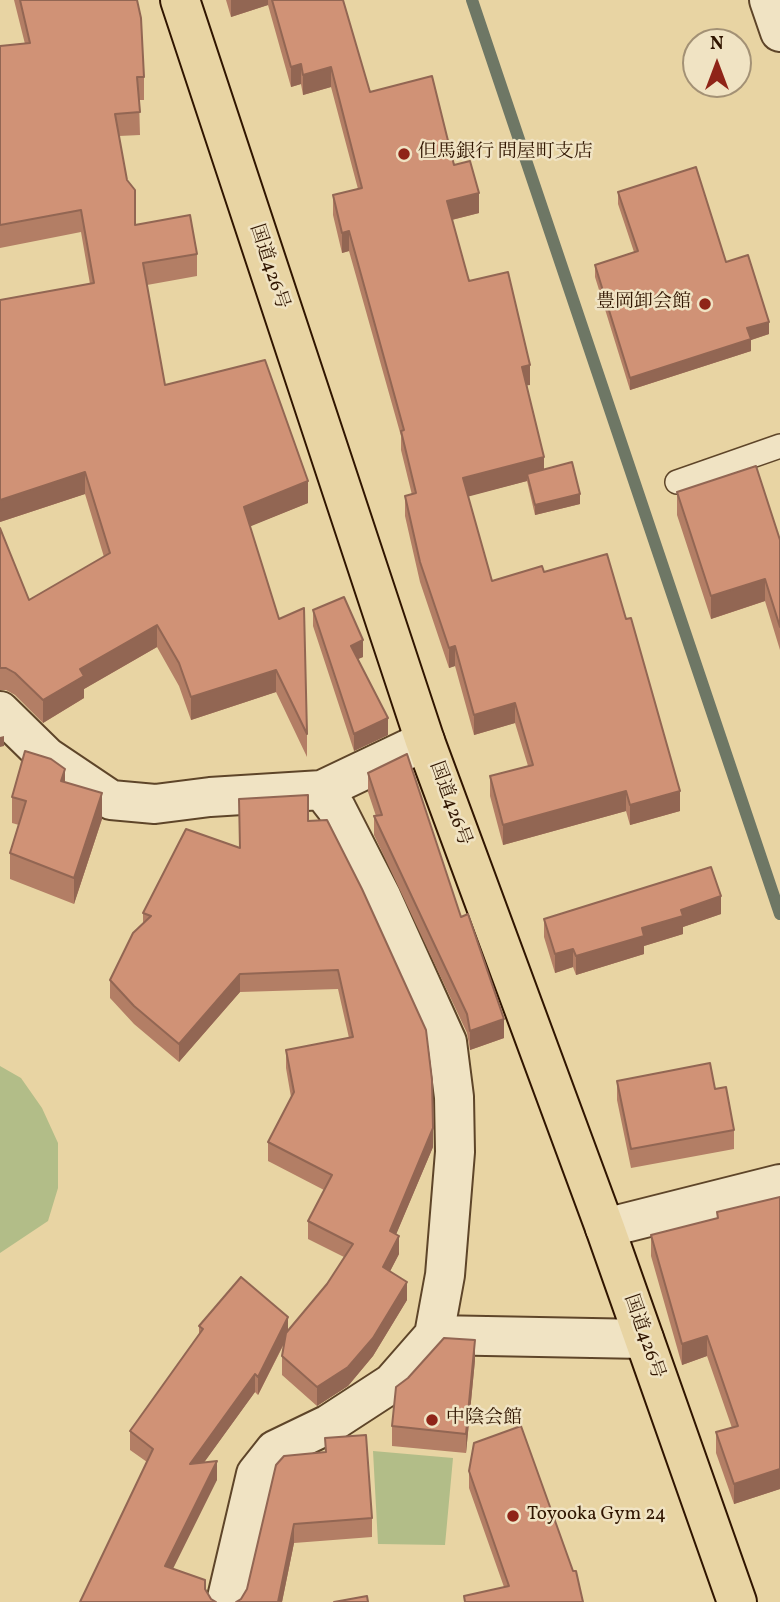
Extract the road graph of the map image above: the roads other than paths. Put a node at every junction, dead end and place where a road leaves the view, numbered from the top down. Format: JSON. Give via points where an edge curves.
{"nodes":[{"id":1,"x":180,"y":0,"type":"edge"},
{"id":2,"x":769,"y":0,"type":"edge"},
{"id":3,"x":780,"y":32,"type":"edge"},
{"id":4,"x":780,"y":446,"type":"edge"},
{"id":5,"x":677,"y":482,"type":"dead end"},
{"id":6,"x":0,"y":711,"type":"edge"},
{"id":7,"x":425,"y":741,"type":"junction"},
{"id":8,"x":322,"y":790,"type":"junction"},
{"id":9,"x":780,"y":1184,"type":"edge"},
{"id":10,"x":605,"y":1228,"type":"junction"},
{"id":11,"x":434,"y":1335,"type":"junction"},
{"id":12,"x":644,"y":1339,"type":"junction"},
{"id":13,"x":226,"y":1602,"type":"edge"},
{"id":14,"x":737,"y":1602,"type":"edge"}],
"edges":[{"from":1,"to":7,"type":"highway","name":"国道426号"},
{"from":2,"to":3,"type":"street"},
{"from":4,"to":5,"type":"lane"},
{"from":6,"to":8,"type":"street","via":[[47,757],[111,800],[155,804]]},
{"from":7,"to":8,"type":"street"},
{"from":7,"to":10,"type":"highway","name":"国道426号"},
{"from":8,"to":11,"type":"street","via":[[382,898],[447,1042],[455,1152],[445,1275]]},
{"from":9,"to":10,"type":"street"},
{"from":10,"to":12,"type":"highway","name":"国道426号"},
{"from":11,"to":12,"type":"street"},
{"from":11,"to":13,"type":"street","via":[[392,1383],[329,1424],[275,1450],[256,1474]]},
{"from":12,"to":14,"type":"highway","name":"国道426号"}]}
